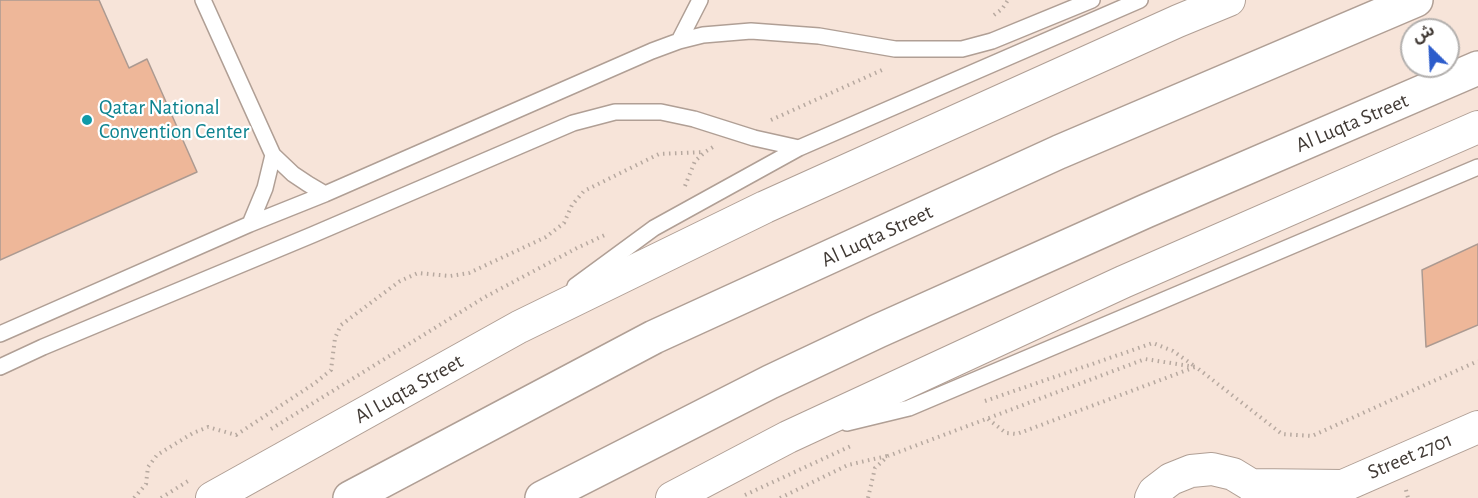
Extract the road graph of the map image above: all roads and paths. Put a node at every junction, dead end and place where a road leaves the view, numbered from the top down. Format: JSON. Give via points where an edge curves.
{"nodes":[{"id":1,"x":203,"y":0,"type":"edge"},
{"id":2,"x":700,"y":0,"type":"edge"},
{"id":3,"x":1092,"y":0,"type":"edge"},
{"id":4,"x":1140,"y":0,"type":"edge"},
{"id":5,"x":1230,"y":0,"type":"edge"},
{"id":6,"x":1416,"y":0,"type":"edge"},
{"id":7,"x":679,"y":41,"type":"junction"},
{"id":8,"x":992,"y":41,"type":"junction"},
{"id":9,"x":1000,"y":61,"type":"junction"},
{"id":10,"x":1478,"y":69,"type":"edge"},
{"id":11,"x":1478,"y":127,"type":"edge"},
{"id":12,"x":799,"y":148,"type":"junction"},
{"id":13,"x":705,"y":152,"type":"dead end"},
{"id":14,"x":273,"y":155,"type":"junction"},
{"id":15,"x":1478,"y":166,"type":"edge"},
{"id":16,"x":325,"y":194,"type":"junction"},
{"id":17,"x":250,"y":224,"type":"junction"},
{"id":18,"x":485,"y":297,"type":"dead end"},
{"id":19,"x":519,"y":327,"type":"junction"},
{"id":20,"x":0,"y":334,"type":"edge"},
{"id":21,"x":1478,"y":361,"type":"edge"},
{"id":22,"x":0,"y":367,"type":"edge"},
{"id":23,"x":1196,"y":367,"type":"junction"},
{"id":24,"x":979,"y":403,"type":"dead end"},
{"id":25,"x":988,"y":418,"type":"junction"},
{"id":26,"x":1478,"y":427,"type":"edge"},
{"id":27,"x":268,"y":430,"type":"dead end"},
{"id":28,"x":788,"y":437,"type":"junction"},
{"id":29,"x":859,"y":443,"type":"dead end"},
{"id":30,"x":888,"y":456,"type":"junction"},
{"id":31,"x":201,"y":489,"type":"edge"},
{"id":32,"x":1406,"y":489,"type":"dead end"},
{"id":33,"x":1257,"y":492,"type":"edge"},
{"id":34,"x":1334,"y":492,"type":"edge"},
{"id":35,"x":134,"y":498,"type":"edge"},
{"id":36,"x":161,"y":498,"type":"edge"},
{"id":37,"x":350,"y":498,"type":"edge"},
{"id":38,"x":542,"y":498,"type":"edge"},
{"id":39,"x":672,"y":498,"type":"edge"},
{"id":40,"x":740,"y":498,"type":"edge"},
{"id":41,"x":780,"y":498,"type":"edge"},
{"id":42,"x":868,"y":498,"type":"edge"},
{"id":43,"x":1151,"y":498,"type":"edge"},
{"id":44,"x":1408,"y":498,"type":"edge"}],
"edges":[{"from":1,"to":14,"type":"lane"},
{"from":2,"to":7,"type":"lane"},
{"from":3,"to":8,"type":"lane"},
{"from":4,"to":9,"type":"lane"},
{"from":5,"to":19,"type":"street","name":"Al Luqta Street","via":[[765,207]]},
{"from":6,"to":37,"type":"main road","name":"Al Luqta Street","via":[[1059,152],[654,337]]},
{"from":7,"to":8,"type":"lane","via":[[751,32],[819,36],[895,49],[962,50]]},
{"from":7,"to":16,"type":"lane"},
{"from":8,"to":9,"type":"lane"},
{"from":9,"to":12,"type":"lane"},
{"from":10,"to":38,"type":"main road","name":"Al Luqta Street","via":[[878,331]]},
{"from":11,"to":28,"type":"street","via":[[1123,282]]},
{"from":12,"to":19,"type":"lane","via":[[654,228]]},
{"from":12,"to":22,"type":"lane","via":[[661,112],[615,112],[573,123]]},
{"from":13,"to":35,"type":"path","via":[[659,154],[584,191],[564,223],[546,237],[469,273],[418,273],[400,281],[341,325],[335,338],[331,370],[236,435],[208,428],[157,455],[148,467],[146,484]]},
{"from":14,"to":16,"type":"lane","via":[[293,174]]},
{"from":14,"to":17,"type":"lane"},
{"from":15,"to":28,"type":"lane","via":[[909,408]]},
{"from":16,"to":17,"type":"lane"},
{"from":17,"to":20,"type":"lane"},
{"from":18,"to":27,"type":"path"},
{"from":19,"to":31,"type":"street","name":"Al Luqta Street"},
{"from":21,"to":23,"type":"path","via":[[1312,436],[1282,434]]},
{"from":23,"to":24,"type":"path","via":[[1153,343]]},
{"from":23,"to":25,"type":"path","via":[[1145,359]]},
{"from":23,"to":25,"type":"path","via":[[1017,434],[1006,433]]},
{"from":25,"to":30,"type":"path"},
{"from":26,"to":34,"type":"street","name":"Street 2701"},
{"from":28,"to":39,"type":"street"},
{"from":29,"to":40,"type":"path"},
{"from":30,"to":41,"type":"path","via":[[848,465]]},
{"from":30,"to":42,"type":"path","via":[[875,468]]},
{"from":31,"to":36,"type":"path"},
{"from":32,"to":44,"type":"path"},
{"from":33,"to":34,"type":"street","name":"Street 2701"},
{"from":33,"to":43,"type":"street","via":[[1233,474],[1212,469],[1171,478]]}]}
